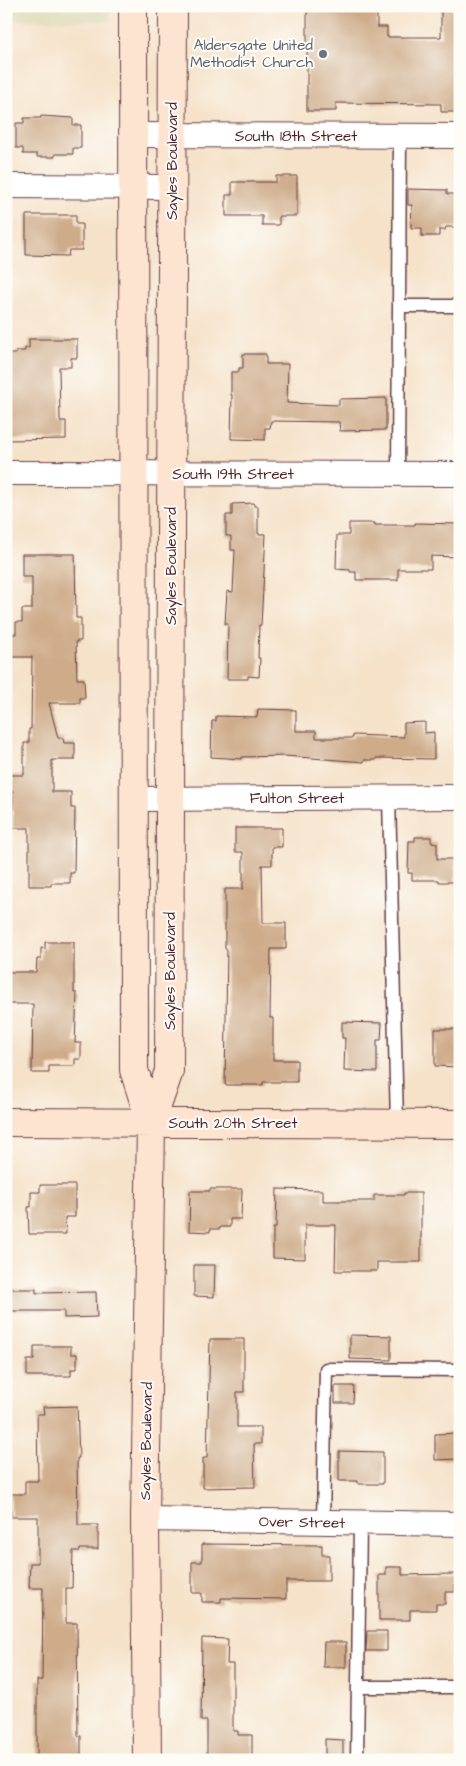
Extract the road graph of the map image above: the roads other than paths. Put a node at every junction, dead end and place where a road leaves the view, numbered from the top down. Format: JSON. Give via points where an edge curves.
{"nodes":[{"id":1,"x":133,"y":6,"type":"edge"},
{"id":2,"x":172,"y":6,"type":"edge"},
{"id":3,"x":133,"y":135,"type":"junction"},
{"id":4,"x":172,"y":135,"type":"junction"},
{"id":5,"x":400,"y":136,"type":"junction"},
{"id":6,"x":460,"y":136,"type":"edge"},
{"id":7,"x":6,"y":186,"type":"edge"},
{"id":8,"x":172,"y":187,"type":"junction"},
{"id":9,"x":133,"y":188,"type":"junction"},
{"id":10,"x":399,"y":306,"type":"junction"},
{"id":11,"x":460,"y":306,"type":"edge"},
{"id":12,"x":6,"y":473,"type":"edge"},
{"id":13,"x":133,"y":474,"type":"junction"},
{"id":14,"x":171,"y":474,"type":"junction"},
{"id":15,"x":398,"y":474,"type":"junction"},
{"id":16,"x":460,"y":474,"type":"edge"},
{"id":17,"x":460,"y":797,"type":"edge"},
{"id":18,"x":389,"y":798,"type":"junction"},
{"id":19,"x":134,"y":799,"type":"junction"},
{"id":20,"x":170,"y":799,"type":"junction"},
{"id":21,"x":6,"y":1122,"type":"edge"},
{"id":22,"x":151,"y":1123,"type":"junction"},
{"id":23,"x":397,"y":1123,"type":"junction"},
{"id":24,"x":460,"y":1124,"type":"edge"},
{"id":25,"x":460,"y":1370,"type":"edge"},
{"id":26,"x":145,"y":1520,"type":"junction"},
{"id":27,"x":323,"y":1522,"type":"junction"},
{"id":28,"x":360,"y":1522,"type":"junction"},
{"id":29,"x":460,"y":1524,"type":"edge"},
{"id":30,"x":358,"y":1687,"type":"junction"},
{"id":31,"x":460,"y":1688,"type":"edge"},
{"id":32,"x":147,"y":1760,"type":"edge"},
{"id":33,"x":357,"y":1760,"type":"edge"}],
"edges":[{"from":1,"to":3,"type":"main road","name":"Sayles Boulevard"},
{"from":2,"to":4,"type":"main road","name":"Sayles Boulevard"},
{"from":3,"to":4,"type":"street","name":"South 18th Street"},
{"from":3,"to":9,"type":"main road","name":"Sayles Boulevard"},
{"from":4,"to":5,"type":"street","name":"South 18th Street"},
{"from":4,"to":8,"type":"main road","name":"Sayles Boulevard"},
{"from":5,"to":6,"type":"street","name":"South 18th Street"},
{"from":5,"to":10,"type":"lane"},
{"from":7,"to":9,"type":"street"},
{"from":8,"to":9,"type":"street"},
{"from":8,"to":14,"type":"main road","name":"Sayles Boulevard"},
{"from":9,"to":13,"type":"main road","name":"Sayles Boulevard"},
{"from":10,"to":11,"type":"lane"},
{"from":10,"to":15,"type":"lane"},
{"from":12,"to":13,"type":"street","name":"South 19th Street"},
{"from":13,"to":14,"type":"street","name":"South 19th Street"},
{"from":13,"to":19,"type":"main road","name":"Sayles Boulevard"},
{"from":14,"to":15,"type":"street","name":"South 19th Street"},
{"from":14,"to":20,"type":"main road","name":"Sayles Boulevard"},
{"from":15,"to":16,"type":"street","name":"South 19th Street"},
{"from":17,"to":18,"type":"street","name":"Fulton Street"},
{"from":18,"to":20,"type":"street","name":"Fulton Street"},
{"from":18,"to":23,"type":"lane"},
{"from":19,"to":20,"type":"street","name":"Fulton Street"},
{"from":19,"to":22,"type":"main road","name":"Sayles Boulevard","via":[[134,1070]]},
{"from":20,"to":22,"type":"main road","name":"Sayles Boulevard","via":[[169,1071]]},
{"from":21,"to":22,"type":"main road","name":"South 20th Street"},
{"from":22,"to":23,"type":"main road","name":"South 20th Street"},
{"from":22,"to":26,"type":"main road","name":"Sayles Boulevard"},
{"from":23,"to":24,"type":"main road","name":"South 20th Street"},
{"from":25,"to":27,"type":"lane","via":[[326,1369]]},
{"from":26,"to":27,"type":"street","name":"Over Street"},
{"from":26,"to":32,"type":"main road","name":"Sayles Boulevard"},
{"from":27,"to":28,"type":"street","name":"Over Street"},
{"from":28,"to":29,"type":"street","name":"Over Street"},
{"from":28,"to":30,"type":"lane"},
{"from":30,"to":31,"type":"lane"},
{"from":30,"to":33,"type":"lane"}]}
